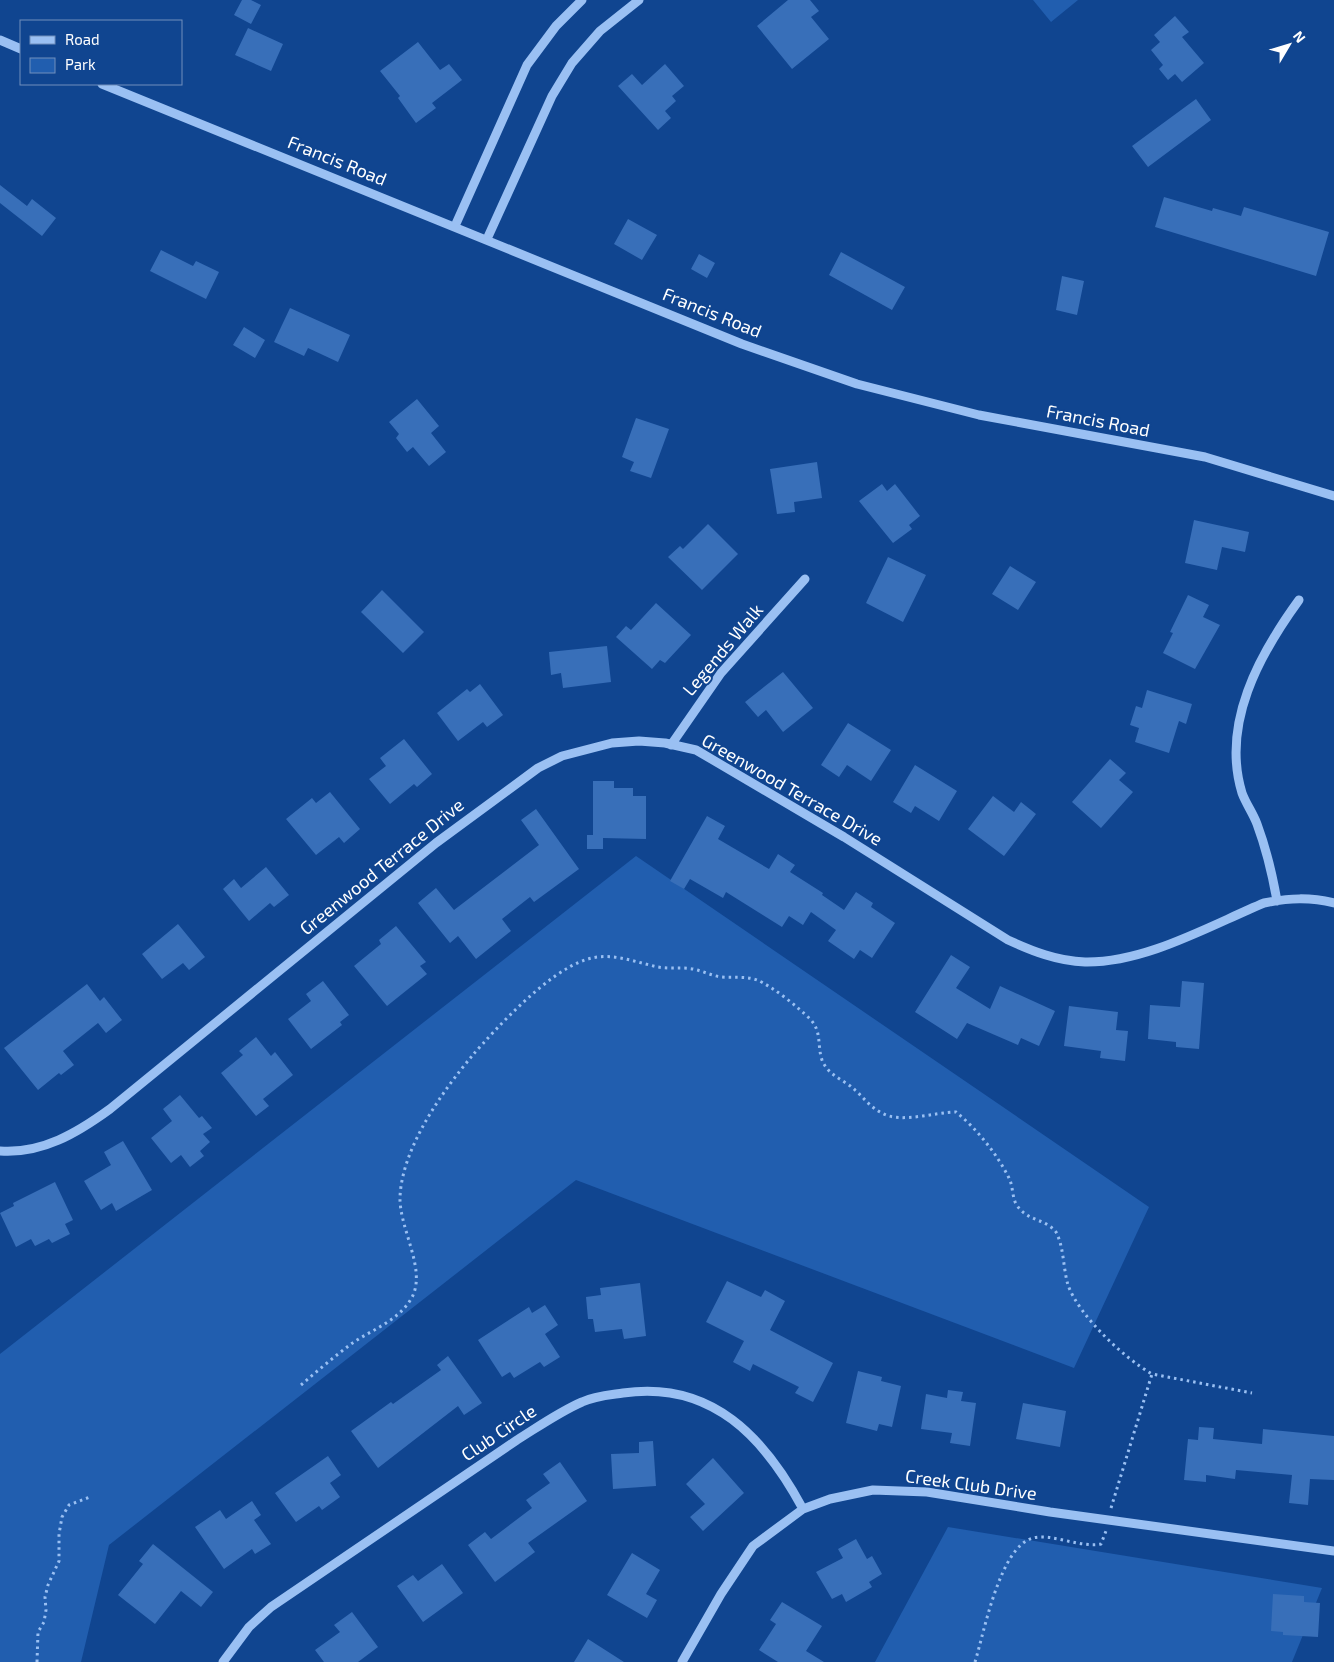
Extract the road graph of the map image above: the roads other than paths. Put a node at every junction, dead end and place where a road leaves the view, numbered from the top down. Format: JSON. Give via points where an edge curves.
{"nodes":[{"id":1,"x":582,"y":0,"type":"edge"},
{"id":2,"x":639,"y":0,"type":"edge"},
{"id":3,"x":0,"y":40,"type":"edge"},
{"id":4,"x":20,"y":49,"type":"edge"},
{"id":5,"x":104,"y":85,"type":"edge"},
{"id":6,"x":455,"y":226,"type":"junction"},
{"id":7,"x":487,"y":239,"type":"junction"},
{"id":8,"x":1334,"y":496,"type":"edge"},
{"id":9,"x":805,"y":579,"type":"dead end"},
{"id":10,"x":1299,"y":600,"type":"dead end"},
{"id":11,"x":671,"y":745,"type":"junction"},
{"id":12,"x":1277,"y":900,"type":"junction"},
{"id":13,"x":1334,"y":902,"type":"edge"},
{"id":14,"x":0,"y":1151,"type":"edge"},
{"id":15,"x":803,"y":1510,"type":"junction"},
{"id":16,"x":1334,"y":1551,"type":"edge"},
{"id":17,"x":223,"y":1662,"type":"edge"},
{"id":18,"x":682,"y":1662,"type":"edge"}],
"edges":[{"from":1,"to":6,"type":"street","via":[[556,26],[527,65]]},
{"from":2,"to":7,"type":"street","via":[[600,31],[572,63],[552,96]]},
{"from":3,"to":4,"type":"street"},
{"from":5,"to":6,"type":"street","name":"Francis Road"},
{"from":6,"to":7,"type":"street","name":"Francis Road"},
{"from":7,"to":8,"type":"street","name":"Francis Road","via":[[742,344],[857,384],[979,415],[1205,457]]},
{"from":9,"to":11,"type":"street","name":"Legends Walk","via":[[721,673]]},
{"from":10,"to":12,"type":"street","via":[[1258,668],[1239,717],[1235,743],[1236,769],[1243,795],[1271,863]]},
{"from":11,"to":12,"type":"street","name":"Greenwood Terrace Drive","via":[[696,750],[844,837],[1008,940],[1057,958],[1083,962],[1110,961],[1146,953]]},
{"from":11,"to":14,"type":"street","name":"Greenwood Terrace Drive","via":[[639,741],[612,743],[562,756],[538,768],[436,843],[110,1110],[57,1142],[32,1149]]},
{"from":12,"to":13,"type":"street","name":"Greenwood Terrace Drive","via":[[1316,898]]},
{"from":15,"to":16,"type":"street","name":"Creek Club Drive","via":[[830,1499],[873,1490],[928,1492]]},
{"from":15,"to":17,"type":"street","name":"Club Circle","via":[[760,1443],[715,1409],[690,1398],[664,1392],[637,1391],[583,1401],[524,1436],[277,1602],[249,1628]]},
{"from":15,"to":18,"type":"street","name":"Creek Club Drive","via":[[753,1546]]}]}
